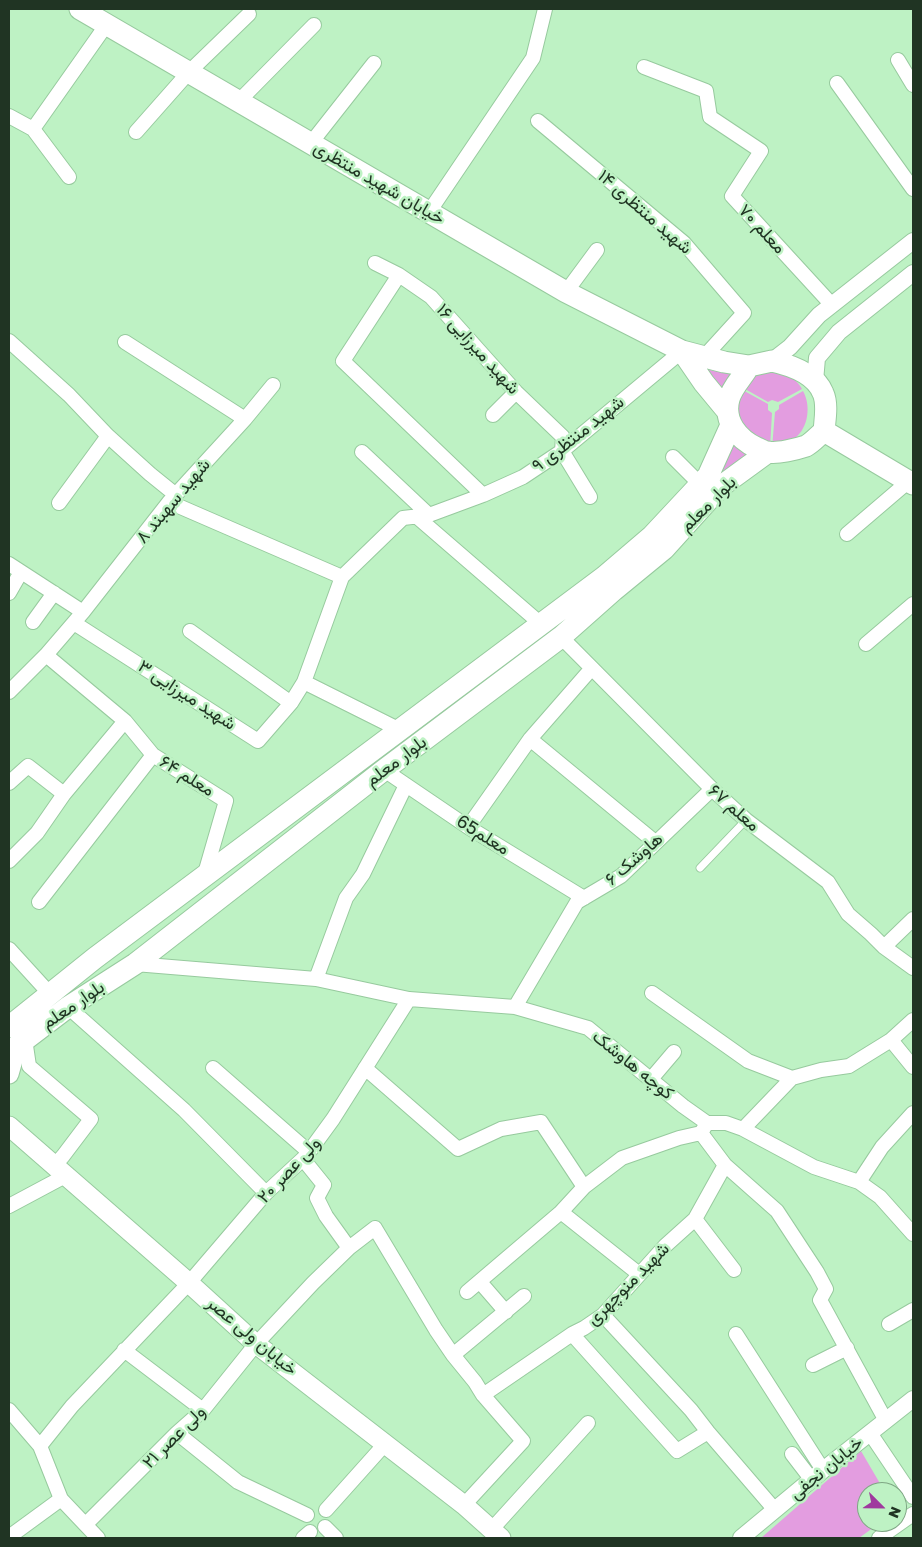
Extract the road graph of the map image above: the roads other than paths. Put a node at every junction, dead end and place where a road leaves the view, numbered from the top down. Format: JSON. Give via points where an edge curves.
{"nodes":[{"id":1,"x":80,"y":9,"type":"edge"},
{"id":2,"x":546,"y":9,"type":"edge"},
{"id":3,"x":249,"y":14,"type":"dead end"},
{"id":4,"x":107,"y":24,"type":"junction"},
{"id":5,"x":314,"y":25,"type":"dead end"},
{"id":6,"x":898,"y":60,"type":"dead end"},
{"id":7,"x":374,"y":63,"type":"dead end"},
{"id":8,"x":644,"y":67,"type":"dead end"},
{"id":9,"x":188,"y":72,"type":"junction"},
{"id":10,"x":837,"y":83,"type":"dead end"},
{"id":11,"x":913,"y":85,"type":"edge"},
{"id":12,"x":239,"y":101,"type":"junction"},
{"id":13,"x":9,"y":116,"type":"edge"},
{"id":14,"x":538,"y":121,"type":"dead end"},
{"id":15,"x":33,"y":129,"type":"junction"},
{"id":16,"x":136,"y":132,"type":"dead end"},
{"id":17,"x":311,"y":143,"type":"junction"},
{"id":18,"x":69,"y":177,"type":"dead end"},
{"id":19,"x":913,"y":189,"type":"edge"},
{"id":20,"x":429,"y":212,"type":"junction"},
{"id":21,"x":913,"y":241,"type":"edge"},
{"id":22,"x":597,"y":250,"type":"dead end"},
{"id":23,"x":375,"y":263,"type":"dead end"},
{"id":24,"x":913,"y":273,"type":"edge"},
{"id":25,"x":399,"y":275,"type":"junction"},
{"id":26,"x":566,"y":292,"type":"junction"},
{"id":27,"x":832,"y":305,"type":"junction"},
{"id":28,"x":9,"y":341,"type":"edge"},
{"id":29,"x":125,"y":342,"type":"dead end"},
{"id":30,"x":682,"y":351,"type":"junction"},
{"id":31,"x":704,"y":357,"type":"junction"},
{"id":32,"x":772,"y":361,"type":"junction"},
{"id":33,"x":749,"y":366,"type":"junction"},
{"id":34,"x":814,"y":381,"type":"junction"},
{"id":35,"x":273,"y":385,"type":"dead end"},
{"id":36,"x":516,"y":392,"type":"junction"},
{"id":37,"x":493,"y":415,"type":"dead end"},
{"id":38,"x":730,"y":418,"type":"junction"},
{"id":39,"x":245,"y":419,"type":"junction"},
{"id":40,"x":824,"y":431,"type":"junction"},
{"id":41,"x":108,"y":436,"type":"junction"},
{"id":42,"x":562,"y":451,"type":"junction"},
{"id":43,"x":362,"y":452,"type":"dead end"},
{"id":44,"x":768,"y":452,"type":"junction"},
{"id":45,"x":673,"y":457,"type":"dead end"},
{"id":46,"x":911,"y":482,"type":"edge"},
{"id":47,"x":700,"y":484,"type":"junction"},
{"id":48,"x":483,"y":495,"type":"junction"},
{"id":49,"x":590,"y":497,"type":"dead end"},
{"id":50,"x":173,"y":498,"type":"junction"},
{"id":51,"x":59,"y":503,"type":"dead end"},
{"id":52,"x":422,"y":515,"type":"junction"},
{"id":53,"x":847,"y":534,"type":"dead end"},
{"id":54,"x":9,"y":564,"type":"edge"},
{"id":55,"x":21,"y":572,"type":"junction"},
{"id":56,"x":342,"y":577,"type":"junction"},
{"id":57,"x":9,"y":593,"type":"edge"},
{"id":58,"x":54,"y":593,"type":"junction"},
{"id":59,"x":913,"y":604,"type":"edge"},
{"id":60,"x":83,"y":612,"type":"junction"},
{"id":61,"x":33,"y":622,"type":"dead end"},
{"id":62,"x":74,"y":623,"type":"junction"},
{"id":63,"x":541,"y":624,"type":"junction"},
{"id":64,"x":190,"y":631,"type":"dead end"},
{"id":65,"x":561,"y":637,"type":"junction"},
{"id":66,"x":866,"y":644,"type":"dead end"},
{"id":67,"x":46,"y":656,"type":"junction"},
{"id":68,"x":592,"y":668,"type":"junction"},
{"id":69,"x":304,"y":682,"type":"junction"},
{"id":70,"x":9,"y":692,"type":"edge"},
{"id":71,"x":291,"y":703,"type":"junction"},
{"id":72,"x":125,"y":721,"type":"junction"},
{"id":73,"x":400,"y":730,"type":"junction"},
{"id":74,"x":530,"y":739,"type":"junction"},
{"id":75,"x":153,"y":755,"type":"junction"},
{"id":76,"x":384,"y":770,"type":"junction"},
{"id":77,"x":9,"y":783,"type":"edge"},
{"id":78,"x":406,"y":785,"type":"junction"},
{"id":79,"x":712,"y":789,"type":"junction"},
{"id":80,"x":64,"y":794,"type":"junction"},
{"id":81,"x":746,"y":820,"type":"junction"},
{"id":82,"x":468,"y":827,"type":"junction"},
{"id":83,"x":655,"y":842,"type":"junction"},
{"id":84,"x":9,"y":861,"type":"edge"},
{"id":85,"x":700,"y":868,"type":"dead end"},
{"id":86,"x":204,"y":877,"type":"junction"},
{"id":87,"x":584,"y":898,"type":"junction"},
{"id":88,"x":39,"y":902,"type":"dead end"},
{"id":89,"x":913,"y":919,"type":"edge"},
{"id":90,"x":884,"y":948,"type":"junction"},
{"id":91,"x":9,"y":949,"type":"edge"},
{"id":92,"x":135,"y":964,"type":"junction"},
{"id":93,"x":913,"y":968,"type":"edge"},
{"id":94,"x":316,"y":979,"type":"junction"},
{"id":95,"x":652,"y":993,"type":"dead end"},
{"id":96,"x":50,"y":994,"type":"junction"},
{"id":97,"x":409,"y":999,"type":"junction"},
{"id":98,"x":68,"y":1007,"type":"junction"},
{"id":99,"x":515,"y":1007,"type":"junction"},
{"id":100,"x":913,"y":1020,"type":"edge"},
{"id":101,"x":892,"y":1040,"type":"junction"},
{"id":102,"x":13,"y":1044,"type":"edge"},
{"id":103,"x":674,"y":1052,"type":"dead end"},
{"id":104,"x":913,"y":1067,"type":"edge"},
{"id":105,"x":213,"y":1068,"type":"dead end"},
{"id":106,"x":364,"y":1068,"type":"junction"},
{"id":107,"x":9,"y":1074,"type":"edge"},
{"id":108,"x":792,"y":1078,"type":"junction"},
{"id":109,"x":652,"y":1079,"type":"junction"},
{"id":110,"x":913,"y":1113,"type":"edge"},
{"id":111,"x":9,"y":1123,"type":"edge"},
{"id":112,"x":704,"y":1128,"type":"junction"},
{"id":113,"x":743,"y":1129,"type":"junction"},
{"id":114,"x":306,"y":1156,"type":"junction"},
{"id":115,"x":724,"y":1165,"type":"junction"},
{"id":116,"x":61,"y":1170,"type":"junction"},
{"id":117,"x":859,"y":1182,"type":"junction"},
{"id":118,"x":584,"y":1187,"type":"junction"},
{"id":119,"x":266,"y":1193,"type":"junction"},
{"id":120,"x":9,"y":1206,"type":"edge"},
{"id":121,"x":562,"y":1212,"type":"junction"},
{"id":122,"x":695,"y":1219,"type":"junction"},
{"id":123,"x":913,"y":1234,"type":"edge"},
{"id":124,"x":349,"y":1248,"type":"junction"},
{"id":125,"x":734,"y":1270,"type":"dead end"},
{"id":126,"x":638,"y":1274,"type":"junction"},
{"id":127,"x":480,"y":1282,"type":"junction"},
{"id":128,"x":190,"y":1283,"type":"junction"},
{"id":129,"x":466,"y":1292,"type":"dead end"},
{"id":130,"x":524,"y":1296,"type":"dead end"},
{"id":131,"x":913,"y":1310,"type":"edge"},
{"id":132,"x":506,"y":1312,"type":"junction"},
{"id":133,"x":602,"y":1314,"type":"junction"},
{"id":134,"x":889,"y":1324,"type":"dead end"},
{"id":135,"x":572,"y":1334,"type":"junction"},
{"id":136,"x":736,"y":1334,"type":"dead end"},
{"id":137,"x":256,"y":1344,"type":"junction"},
{"id":138,"x":846,"y":1348,"type":"junction"},
{"id":139,"x":124,"y":1350,"type":"junction"},
{"id":140,"x":453,"y":1355,"type":"junction"},
{"id":141,"x":813,"y":1365,"type":"dead end"},
{"id":142,"x":483,"y":1395,"type":"junction"},
{"id":143,"x":913,"y":1399,"type":"edge"},
{"id":144,"x":9,"y":1410,"type":"edge"},
{"id":145,"x":203,"y":1410,"type":"junction"},
{"id":146,"x":886,"y":1421,"type":"junction"},
{"id":147,"x":588,"y":1423,"type":"dead end"},
{"id":148,"x":708,"y":1432,"type":"junction"},
{"id":149,"x":870,"y":1432,"type":"junction"},
{"id":150,"x":177,"y":1433,"type":"junction"},
{"id":151,"x":385,"y":1444,"type":"junction"},
{"id":152,"x":40,"y":1446,"type":"junction"},
{"id":153,"x":792,"y":1454,"type":"dead end"},
{"id":154,"x":817,"y":1475,"type":"junction"},
{"id":155,"x":913,"y":1497,"type":"edge"},
{"id":156,"x":60,"y":1499,"type":"junction"},
{"id":157,"x":464,"y":1505,"type":"junction"},
{"id":158,"x":326,"y":1510,"type":"dead end"},
{"id":159,"x":775,"y":1510,"type":"junction"},
{"id":160,"x":913,"y":1514,"type":"edge"},
{"id":161,"x":307,"y":1515,"type":"dead end"},
{"id":162,"x":86,"y":1524,"type":"junction"},
{"id":163,"x":325,"y":1527,"type":"dead end"},
{"id":164,"x":497,"y":1534,"type":"edge"},
{"id":165,"x":9,"y":1537,"type":"edge"},
{"id":166,"x":98,"y":1538,"type":"edge"},
{"id":167,"x":336,"y":1538,"type":"edge"},
{"id":168,"x":741,"y":1538,"type":"edge"},
{"id":169,"x":879,"y":1538,"type":"edge"}],
"edges":[{"from":1,"to":4,"type":"main road","name":"خیابان شهید منتظری"},
{"from":2,"to":20,"type":"street","via":[[533,58]]},
{"from":3,"to":9,"type":"street"},
{"from":4,"to":9,"type":"main road","name":"خیابان شهید منتظری"},
{"from":4,"to":15,"type":"street"},
{"from":5,"to":12,"type":"street"},
{"from":6,"to":11,"type":"street"},
{"from":7,"to":17,"type":"street"},
{"from":8,"to":27,"type":"street","name":"معلم ۷۰","via":[[706,90],[710,117],[761,151],[732,196]]},
{"from":9,"to":12,"type":"main road","name":"خیابان شهید منتظری"},
{"from":9,"to":16,"type":"street"},
{"from":10,"to":19,"type":"street"},
{"from":12,"to":17,"type":"main road","name":"خیابان شهید منتظری"},
{"from":13,"to":15,"type":"street"},
{"from":14,"to":31,"type":"street","name":"شهید منتظری ۱۴","via":[[684,243],[744,313]]},
{"from":15,"to":18,"type":"street"},
{"from":17,"to":20,"type":"main road","name":"خیابان شهید منتظری"},
{"from":20,"to":26,"type":"main road","name":"خیابان شهید منتظری"},
{"from":21,"to":27,"type":"street"},
{"from":22,"to":26,"type":"street"},
{"from":23,"to":25,"type":"street","name":"شهید میرزایی ۱۶"},
{"from":24,"to":34,"type":"street","via":[[839,332],[817,358]]},
{"from":25,"to":36,"type":"street","name":"شهید میرزایی ۱۶","via":[[431,297]]},
{"from":25,"to":48,"type":"street","via":[[343,361]]},
{"from":26,"to":30,"type":"main road","name":"خیابان شهید منتظری"},
{"from":27,"to":32,"type":"street"},
{"from":28,"to":41,"type":"street","via":[[69,395]]},
{"from":29,"to":39,"type":"street"},
{"from":30,"to":31,"type":"main road","name":"خیابان شهید منتظری"},
{"from":30,"to":38,"type":"main road"},
{"from":30,"to":42,"type":"street","name":"شهید منتظری ۹"},
{"from":31,"to":33,"type":"main road","name":"خیابان شهید منتظری"},
{"from":32,"to":33,"type":"main road"},
{"from":32,"to":34,"type":"main road","via":[[795,367]]},
{"from":33,"to":38,"type":"main road","via":[[729,400]]},
{"from":34,"to":40,"type":"main road","via":[[823,393],[826,411]]},
{"from":35,"to":39,"type":"street","name":"شهید سهبند ۸"},
{"from":36,"to":37,"type":"street"},
{"from":36,"to":42,"type":"street","name":"شهید میرزایی ۱۶","via":[[563,437]]},
{"from":38,"to":44,"type":"main road","via":[[738,436]]},
{"from":38,"to":47,"type":"main road","name":"بلوار معلم","via":[[708,476]]},
{"from":39,"to":50,"type":"street","name":"شهید سهبند ۸"},
{"from":40,"to":44,"type":"main road","via":[[807,446]]},
{"from":40,"to":46,"type":"main road"},
{"from":41,"to":50,"type":"street"},
{"from":41,"to":51,"type":"street"},
{"from":42,"to":48,"type":"street","name":"شهید منتظری ۹","via":[[523,477]]},
{"from":42,"to":49,"type":"street"},
{"from":43,"to":52,"type":"street"},
{"from":44,"to":65,"type":"main road","name":"بلوار معلم","via":[[720,487],[664,549]]},
{"from":45,"to":47,"type":"street"},
{"from":46,"to":53,"type":"street"},
{"from":47,"to":63,"type":"main road","name":"بلوار معلم","via":[[652,536]]},
{"from":48,"to":52,"type":"street","name":"شهید منتظری ۹"},
{"from":50,"to":56,"type":"street"},
{"from":50,"to":60,"type":"street","name":"شهید سهبند ۸"},
{"from":52,"to":56,"type":"street","name":"شهید منتظری ۹","via":[[403,518]]},
{"from":52,"to":63,"type":"street"},
{"from":54,"to":55,"type":"street"},
{"from":55,"to":57,"type":"street"},
{"from":55,"to":58,"type":"street"},
{"from":56,"to":69,"type":"street"},
{"from":58,"to":60,"type":"street"},
{"from":58,"to":61,"type":"street"},
{"from":59,"to":66,"type":"street"},
{"from":60,"to":62,"type":"street","name":"شهید سهبند ۸"},
{"from":62,"to":67,"type":"street","name":"شهید سهبند ۸"},
{"from":62,"to":71,"type":"street","name":"شهید میرزایی ۳","via":[[258,741]]},
{"from":63,"to":73,"type":"main road","name":"بلوار معلم"},
{"from":64,"to":71,"type":"street"},
{"from":65,"to":68,"type":"street","name":"معلم ۶۷"},
{"from":65,"to":76,"type":"main road","name":"بلوار معلم"},
{"from":67,"to":70,"type":"street","name":"شهید سهبند ۸"},
{"from":67,"to":72,"type":"street","name":"معلم ۶۴"},
{"from":68,"to":74,"type":"street"},
{"from":68,"to":79,"type":"street","name":"معلم ۶۷"},
{"from":69,"to":71,"type":"street"},
{"from":69,"to":73,"type":"street"},
{"from":72,"to":75,"type":"street","name":"معلم ۶۴"},
{"from":72,"to":80,"type":"street"},
{"from":73,"to":86,"type":"main road","name":"بلوار معلم"},
{"from":74,"to":82,"type":"street"},
{"from":74,"to":83,"type":"street"},
{"from":75,"to":86,"type":"street","name":"معلم ۶۴","via":[[226,801]]},
{"from":75,"to":88,"type":"street"},
{"from":76,"to":78,"type":"street","name":"معلم65"},
{"from":76,"to":92,"type":"main road","name":"بلوار معلم"},
{"from":77,"to":80,"type":"street","via":[[28,766]]},
{"from":78,"to":82,"type":"street","name":"معلم65"},
{"from":78,"to":94,"type":"street","via":[[363,874],[346,898]]},
{"from":79,"to":81,"type":"street","name":"معلم ۶۷"},
{"from":79,"to":83,"type":"street","name":"هاوشک ۶"},
{"from":80,"to":84,"type":"street","via":[[37,833]]},
{"from":81,"to":85,"type":"lane"},
{"from":81,"to":90,"type":"street","name":"معلم ۶۷","via":[[828,882],[848,914]]},
{"from":82,"to":87,"type":"street","name":"معلم65"},
{"from":83,"to":87,"type":"street","name":"هاوشک ۶","via":[[621,876]]},
{"from":86,"to":96,"type":"main road","name":"بلوار معلم"},
{"from":87,"to":99,"type":"street","name":"هاوشک ۶","via":[[577,902]]},
{"from":89,"to":90,"type":"street"},
{"from":90,"to":93,"type":"street","name":"معلم ۶۷"},
{"from":91,"to":96,"type":"street"},
{"from":92,"to":94,"type":"street","name":"کوچه هاوشک"},
{"from":92,"to":98,"type":"main road","name":"بلوار معلم"},
{"from":94,"to":97,"type":"street","name":"کوچه هاوشک"},
{"from":95,"to":108,"type":"street","via":[[748,1061]]},
{"from":96,"to":102,"type":"main road","name":"بلوار معلم"},
{"from":97,"to":99,"type":"street","name":"کوچه هاوشک"},
{"from":97,"to":106,"type":"street","name":"ولی عصر ۲۰"},
{"from":98,"to":102,"type":"main road","name":"بلوار معلم"},
{"from":98,"to":119,"type":"street","via":[[184,1110]]},
{"from":99,"to":109,"type":"street","name":"کوچه هاوشک","via":[[588,1028]]},
{"from":100,"to":101,"type":"street"},
{"from":101,"to":104,"type":"street"},
{"from":101,"to":108,"type":"street","via":[[849,1066]]},
{"from":102,"to":107,"type":"main road"},
{"from":102,"to":116,"type":"street","via":[[29,1066],[91,1119],[63,1156]]},
{"from":103,"to":109,"type":"street"},
{"from":105,"to":114,"type":"street"},
{"from":106,"to":114,"type":"street","name":"ولی عصر ۲۰"},
{"from":106,"to":118,"type":"street","via":[[458,1149],[501,1129],[541,1122]]},
{"from":108,"to":113,"type":"street"},
{"from":109,"to":112,"type":"street","name":"کوچه هاوشک"},
{"from":110,"to":117,"type":"street","via":[[882,1147]]},
{"from":111,"to":116,"type":"main road","name":"خیابان ولی عصر"},
{"from":112,"to":113,"type":"street","name":"کوچه هاوشک","via":[[726,1124]]},
{"from":112,"to":115,"type":"street"},
{"from":112,"to":118,"type":"street","via":[[622,1158]]},
{"from":113,"to":117,"type":"street","name":"کوچه هاوشک","via":[[814,1167]]},
{"from":114,"to":119,"type":"street","name":"ولی عصر ۲۰"},
{"from":114,"to":124,"type":"street","via":[[324,1185],[317,1198]]},
{"from":115,"to":122,"type":"street","name":"شهید منوچهری"},
{"from":115,"to":138,"type":"street","via":[[777,1211],[826,1289],[820,1300]]},
{"from":116,"to":120,"type":"street"},
{"from":116,"to":128,"type":"main road","name":"خیابان ولی عصر"},
{"from":117,"to":123,"type":"street","name":"کوچه هاوشک","via":[[880,1197]]},
{"from":118,"to":121,"type":"street"},
{"from":119,"to":128,"type":"street","name":"ولی عصر ۲۰"},
{"from":121,"to":126,"type":"street"},
{"from":121,"to":127,"type":"street"},
{"from":122,"to":125,"type":"street"},
{"from":122,"to":126,"type":"street","name":"شهید منوچهری"},
{"from":124,"to":137,"type":"street","name":"ولی عصر ۲۱"},
{"from":124,"to":140,"type":"street","name":"ولی عصر ۲۱","via":[[375,1228]]},
{"from":126,"to":133,"type":"street","name":"شهید منوچهری"},
{"from":127,"to":129,"type":"street"},
{"from":127,"to":132,"type":"street"},
{"from":128,"to":137,"type":"main road","name":"خیابان ولی عصر"},
{"from":128,"to":139,"type":"street","name":"ولی عصر ۲۰"},
{"from":130,"to":132,"type":"street"},
{"from":131,"to":134,"type":"street"},
{"from":132,"to":140,"type":"street"},
{"from":133,"to":135,"type":"street","name":"شهید منوچهری"},
{"from":133,"to":148,"type":"street"},
{"from":135,"to":142,"type":"street","name":"شهید منوچهری"},
{"from":135,"to":148,"type":"street","via":[[677,1451]]},
{"from":136,"to":154,"type":"street"},
{"from":137,"to":145,"type":"street","name":"ولی عصر ۲۱"},
{"from":137,"to":151,"type":"main road","name":"خیابان ولی عصر"},
{"from":138,"to":141,"type":"street"},
{"from":138,"to":146,"type":"street"},
{"from":139,"to":145,"type":"street"},
{"from":139,"to":152,"type":"street","name":"ولی عصر ۲۰"},
{"from":140,"to":142,"type":"street"},
{"from":142,"to":157,"type":"street","via":[[523,1441]]},
{"from":143,"to":146,"type":"street","name":"خیابان نجفی"},
{"from":144,"to":152,"type":"street"},
{"from":145,"to":150,"type":"street","name":"ولی عصر ۲۱"},
{"from":146,"to":149,"type":"street","name":"خیابان نجفی"},
{"from":147,"to":164,"type":"street"},
{"from":148,"to":159,"type":"street"},
{"from":149,"to":154,"type":"street","name":"خیابان نجفی"},
{"from":149,"to":155,"type":"street"},
{"from":150,"to":161,"type":"street","via":[[238,1482]]},
{"from":150,"to":162,"type":"street","name":"ولی عصر ۲۱"},
{"from":151,"to":157,"type":"main road","name":"خیابان ولی عصر"},
{"from":151,"to":158,"type":"street"},
{"from":152,"to":156,"type":"street"},
{"from":153,"to":154,"type":"street"},
{"from":154,"to":159,"type":"street","name":"خیابان نجفی"},
{"from":156,"to":162,"type":"street"},
{"from":156,"to":165,"type":"street"},
{"from":157,"to":164,"type":"main road","name":"خیابان ولی عصر"},
{"from":159,"to":168,"type":"street","name":"خیابان نجفی"},
{"from":160,"to":169,"type":"street"},
{"from":162,"to":166,"type":"street"},
{"from":163,"to":167,"type":"street"}]}
